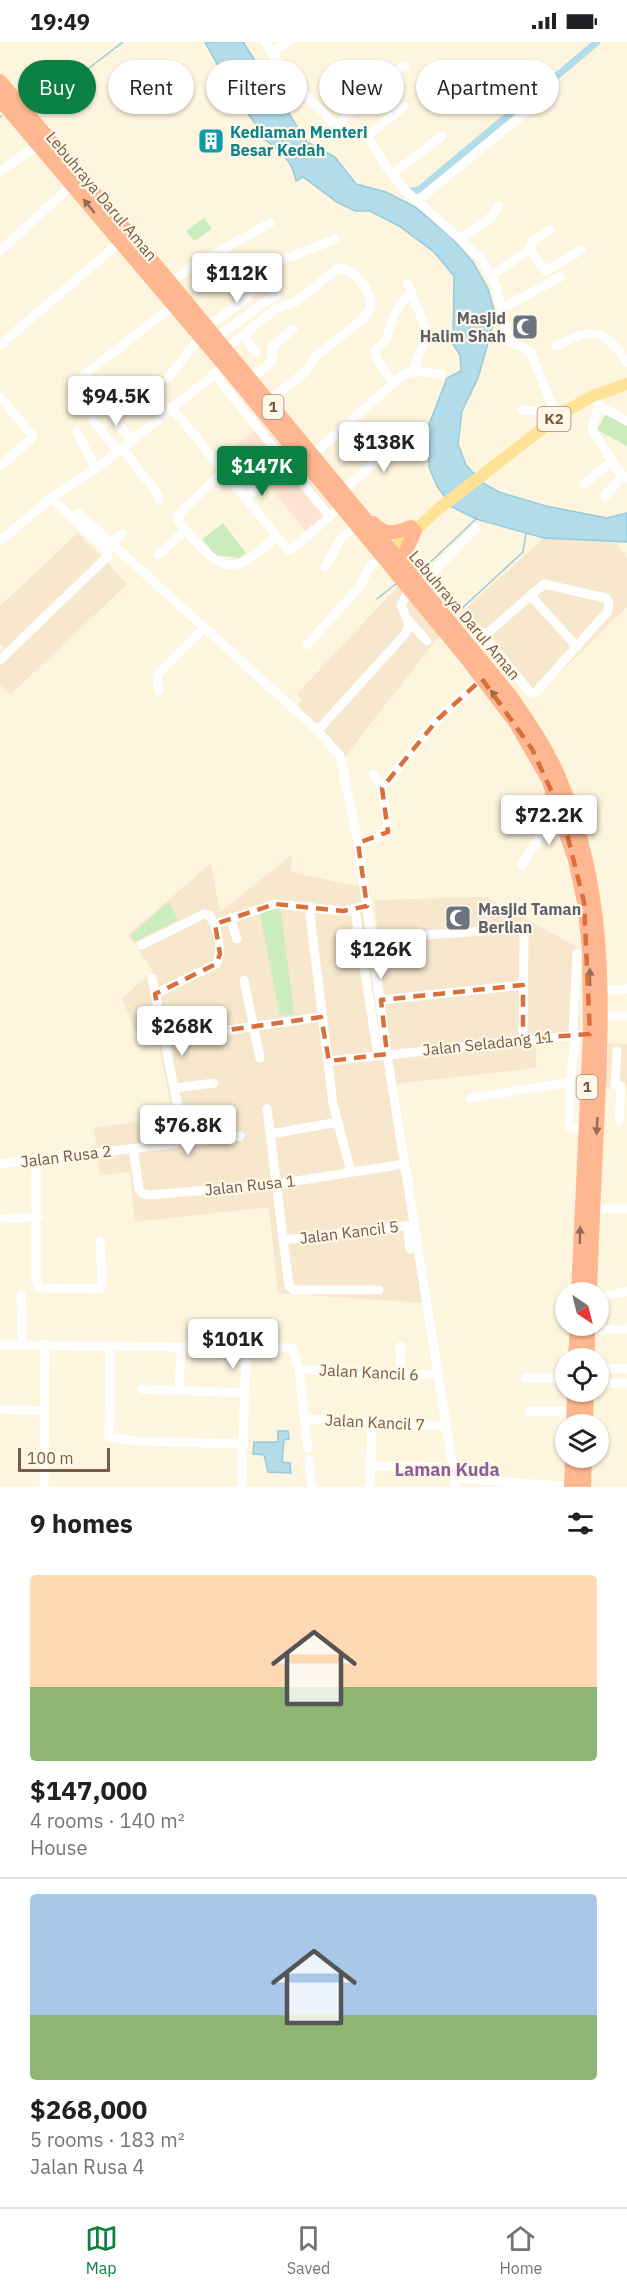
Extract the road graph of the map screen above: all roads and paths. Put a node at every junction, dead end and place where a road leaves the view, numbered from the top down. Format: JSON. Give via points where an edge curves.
{"nodes":[{"id":1,"x":265,"y":42,"type":"edge"},
{"id":2,"x":289,"y":42,"type":"edge"},
{"id":3,"x":271,"y":52,"type":"junction"},
{"id":4,"x":405,"y":66,"type":"dead end"},
{"id":5,"x":0,"y":81,"type":"edge"},
{"id":6,"x":0,"y":100,"type":"edge"},
{"id":7,"x":394,"y":114,"type":"edge"},
{"id":8,"x":524,"y":114,"type":"edge"},
{"id":9,"x":336,"y":126,"type":"junction"},
{"id":10,"x":367,"y":136,"type":"junction"},
{"id":11,"x":442,"y":136,"type":"dead end"},
{"id":12,"x":38,"y":145,"type":"junction"},
{"id":13,"x":0,"y":171,"type":"edge"},
{"id":14,"x":392,"y":174,"type":"junction"},
{"id":15,"x":72,"y":185,"type":"junction"},
{"id":16,"x":417,"y":201,"type":"junction"},
{"id":17,"x":498,"y":206,"type":"dead end"},
{"id":18,"x":270,"y":223,"type":"dead end"},
{"id":19,"x":550,"y":230,"type":"dead end"},
{"id":20,"x":335,"y":239,"type":"dead end"},
{"id":21,"x":461,"y":239,"type":"junction"},
{"id":22,"x":119,"y":243,"type":"junction"},
{"id":23,"x":529,"y":250,"type":"junction"},
{"id":24,"x":580,"y":250,"type":"dead end"},
{"id":25,"x":0,"y":251,"type":"edge"},
{"id":26,"x":492,"y":275,"type":"junction"},
{"id":27,"x":560,"y":277,"type":"dead end"},
{"id":28,"x":171,"y":283,"type":"junction"},
{"id":29,"x":408,"y":284,"type":"dead end"},
{"id":30,"x":276,"y":295,"type":"dead end"},
{"id":31,"x":410,"y":295,"type":"junction"},
{"id":32,"x":173,"y":306,"type":"junction"},
{"id":33,"x":502,"y":308,"type":"junction"},
{"id":34,"x":293,"y":329,"type":"dead end"},
{"id":35,"x":208,"y":334,"type":"junction"},
{"id":36,"x":243,"y":335,"type":"junction"},
{"id":37,"x":0,"y":345,"type":"edge"},
{"id":38,"x":556,"y":346,"type":"dead end"},
{"id":39,"x":226,"y":349,"type":"junction"},
{"id":40,"x":257,"y":352,"type":"dead end"},
{"id":41,"x":627,"y":362,"type":"edge"},
{"id":42,"x":220,"y":371,"type":"junction"},
{"id":43,"x":413,"y":372,"type":"junction"},
{"id":44,"x":441,"y":374,"type":"dead end"},
{"id":45,"x":167,"y":379,"type":"dead end"},
{"id":46,"x":250,"y":379,"type":"junction"},
{"id":47,"x":393,"y":382,"type":"junction"},
{"id":48,"x":627,"y":384,"type":"edge"},
{"id":49,"x":71,"y":385,"type":"dead end"},
{"id":50,"x":96,"y":395,"type":"dead end"},
{"id":51,"x":0,"y":398,"type":"edge"},
{"id":52,"x":268,"y":401,"type":"junction"},
{"id":53,"x":596,"y":401,"type":"junction"},
{"id":54,"x":171,"y":407,"type":"junction"},
{"id":55,"x":522,"y":410,"type":"dead end"},
{"id":56,"x":555,"y":415,"type":"junction"},
{"id":57,"x":93,"y":420,"type":"dead end"},
{"id":58,"x":627,"y":421,"type":"edge"},
{"id":59,"x":76,"y":432,"type":"dead end"},
{"id":60,"x":402,"y":433,"type":"dead end"},
{"id":61,"x":131,"y":440,"type":"junction"},
{"id":62,"x":120,"y":450,"type":"junction"},
{"id":63,"x":312,"y":455,"type":"junction"},
{"id":64,"x":611,"y":462,"type":"junction"},
{"id":65,"x":286,"y":463,"type":"junction"},
{"id":66,"x":0,"y":466,"type":"edge"},
{"id":67,"x":96,"y":469,"type":"junction"},
{"id":68,"x":223,"y":472,"type":"junction"},
{"id":69,"x":625,"y":477,"type":"edge"},
{"id":70,"x":584,"y":484,"type":"dead end"},
{"id":71,"x":342,"y":491,"type":"junction"},
{"id":72,"x":55,"y":496,"type":"junction"},
{"id":73,"x":605,"y":496,"type":"dead end"},
{"id":74,"x":159,"y":499,"type":"dead end"},
{"id":75,"x":245,"y":499,"type":"junction"},
{"id":76,"x":341,"y":507,"type":"junction"},
{"id":77,"x":330,"y":517,"type":"junction"},
{"id":78,"x":73,"y":518,"type":"junction"},
{"id":79,"x":358,"y":519,"type":"junction"},
{"id":80,"x":417,"y":526,"type":"junction"},
{"id":81,"x":476,"y":528,"type":"dead end"},
{"id":82,"x":186,"y":530,"type":"junction"},
{"id":83,"x":122,"y":534,"type":"dead end"},
{"id":84,"x":276,"y":537,"type":"junction"},
{"id":85,"x":0,"y":541,"type":"edge"},
{"id":86,"x":110,"y":544,"type":"junction"},
{"id":87,"x":384,"y":551,"type":"junction"},
{"id":88,"x":158,"y":555,"type":"dead end"},
{"id":89,"x":325,"y":567,"type":"dead end"},
{"id":90,"x":415,"y":586,"type":"junction"},
{"id":91,"x":531,"y":596,"type":"junction"},
{"id":92,"x":409,"y":621,"type":"junction"},
{"id":93,"x":203,"y":629,"type":"junction"},
{"id":94,"x":485,"y":636,"type":"junction"},
{"id":95,"x":427,"y":641,"type":"dead end"},
{"id":96,"x":307,"y":645,"type":"dead end"},
{"id":97,"x":577,"y":647,"type":"junction"},
{"id":98,"x":471,"y":648,"type":"junction"},
{"id":99,"x":0,"y":660,"type":"edge"},
{"id":100,"x":482,"y":679,"type":"junction"},
{"id":101,"x":159,"y":692,"type":"dead end"},
{"id":102,"x":321,"y":728,"type":"dead end"},
{"id":103,"x":373,"y":774,"type":"dead end"},
{"id":104,"x":382,"y":788,"type":"junction"},
{"id":105,"x":556,"y":796,"type":"junction"},
{"id":106,"x":538,"y":810,"type":"dead end"},
{"id":107,"x":562,"y":814,"type":"junction"},
{"id":108,"x":358,"y":843,"type":"junction"},
{"id":109,"x":522,"y":865,"type":"dead end"},
{"id":110,"x":309,"y":906,"type":"junction"},
{"id":111,"x":367,"y":906,"type":"junction"},
{"id":112,"x":355,"y":910,"type":"junction"},
{"id":113,"x":230,"y":918,"type":"junction"},
{"id":114,"x":215,"y":924,"type":"junction"},
{"id":115,"x":399,"y":937,"type":"dead end"},
{"id":116,"x":237,"y":939,"type":"dead end"},
{"id":117,"x":141,"y":945,"type":"dead end"},
{"id":118,"x":577,"y":953,"type":"dead end"},
{"id":119,"x":152,"y":978,"type":"dead end"},
{"id":120,"x":244,"y":980,"type":"dead end"},
{"id":121,"x":523,"y":985,"type":"junction"},
{"id":122,"x":627,"y":989,"type":"edge"},
{"id":123,"x":601,"y":991,"type":"junction"},
{"id":124,"x":155,"y":994,"type":"junction"},
{"id":125,"x":381,"y":1000,"type":"junction"},
{"id":126,"x":601,"y":1016,"type":"junction"},
{"id":127,"x":627,"y":1016,"type":"edge"},
{"id":128,"x":321,"y":1017,"type":"junction"},
{"id":129,"x":254,"y":1026,"type":"junction"},
{"id":130,"x":580,"y":1034,"type":"junction"},
{"id":131,"x":164,"y":1039,"type":"junction"},
{"id":132,"x":523,"y":1039,"type":"junction"},
{"id":133,"x":617,"y":1051,"type":"dead end"},
{"id":134,"x":382,"y":1054,"type":"junction"},
{"id":135,"x":260,"y":1058,"type":"dead end"},
{"id":136,"x":329,"y":1061,"type":"junction"},
{"id":137,"x":570,"y":1082,"type":"junction"},
{"id":138,"x":214,"y":1083,"type":"dead end"},
{"id":139,"x":599,"y":1085,"type":"junction"},
{"id":140,"x":621,"y":1086,"type":"edge"},
{"id":141,"x":174,"y":1088,"type":"junction"},
{"id":142,"x":471,"y":1098,"type":"dead end"},
{"id":143,"x":267,"y":1109,"type":"dead end"},
{"id":144,"x":619,"y":1120,"type":"dead end"},
{"id":145,"x":338,"y":1122,"type":"junction"},
{"id":146,"x":584,"y":1130,"type":"junction"},
{"id":147,"x":271,"y":1134,"type":"junction"},
{"id":148,"x":240,"y":1136,"type":"dead end"},
{"id":149,"x":186,"y":1142,"type":"junction"},
{"id":150,"x":133,"y":1149,"type":"junction"},
{"id":151,"x":36,"y":1160,"type":"junction"},
{"id":152,"x":0,"y":1164,"type":"edge"},
{"id":153,"x":404,"y":1164,"type":"junction"},
{"id":154,"x":351,"y":1172,"type":"junction"},
{"id":155,"x":277,"y":1184,"type":"junction"},
{"id":156,"x":593,"y":1209,"type":"junction"},
{"id":157,"x":627,"y":1209,"type":"edge"},
{"id":158,"x":38,"y":1217,"type":"junction"},
{"id":159,"x":0,"y":1219,"type":"edge"},
{"id":160,"x":410,"y":1225,"type":"junction"},
{"id":161,"x":283,"y":1240,"type":"junction"},
{"id":162,"x":100,"y":1241,"type":"dead end"},
{"id":163,"x":410,"y":1249,"type":"dead end"},
{"id":164,"x":578,"y":1282,"type":"edge"},
{"id":165,"x":590,"y":1282,"type":"edge"},
{"id":166,"x":379,"y":1290,"type":"dead end"},
{"id":167,"x":627,"y":1291,"type":"edge"},
{"id":168,"x":21,"y":1295,"type":"dead end"},
{"id":169,"x":609,"y":1295,"type":"edge"},
{"id":170,"x":609,"y":1328,"type":"edge"},
{"id":171,"x":627,"y":1329,"type":"edge"},
{"id":172,"x":45,"y":1344,"type":"junction"},
{"id":173,"x":0,"y":1345,"type":"edge"},
{"id":174,"x":22,"y":1345,"type":"junction"},
{"id":175,"x":110,"y":1345,"type":"junction"},
{"id":176,"x":401,"y":1346,"type":"dead end"},
{"id":177,"x":181,"y":1347,"type":"junction"},
{"id":178,"x":246,"y":1348,"type":"junction"},
{"id":179,"x":609,"y":1368,"type":"edge"},
{"id":180,"x":299,"y":1369,"type":"junction"},
{"id":181,"x":627,"y":1369,"type":"edge"},
{"id":182,"x":400,"y":1374,"type":"junction"},
{"id":183,"x":438,"y":1375,"type":"junction"},
{"id":184,"x":525,"y":1378,"type":"dead end"},
{"id":185,"x":555,"y":1378,"type":"edge"},
{"id":186,"x":609,"y":1383,"type":"edge"},
{"id":187,"x":627,"y":1383,"type":"edge"},
{"id":188,"x":142,"y":1389,"type":"dead end"},
{"id":189,"x":179,"y":1391,"type":"junction"},
{"id":190,"x":246,"y":1393,"type":"junction"},
{"id":191,"x":574,"y":1402,"type":"edge"},
{"id":192,"x":0,"y":1408,"type":"edge"},
{"id":193,"x":44,"y":1411,"type":"junction"},
{"id":194,"x":529,"y":1411,"type":"dead end"},
{"id":195,"x":574,"y":1411,"type":"junction"},
{"id":196,"x":574,"y":1414,"type":"edge"},
{"id":197,"x":304,"y":1419,"type":"junction"},
{"id":198,"x":372,"y":1423,"type":"junction"},
{"id":199,"x":447,"y":1426,"type":"junction"},
{"id":200,"x":243,"y":1444,"type":"junction"},
{"id":201,"x":308,"y":1448,"type":"dead end"},
{"id":202,"x":309,"y":1460,"type":"dead end"},
{"id":203,"x":370,"y":1466,"type":"junction"},
{"id":204,"x":439,"y":1467,"type":"dead end"},
{"id":205,"x":572,"y":1468,"type":"edge"},
{"id":206,"x":585,"y":1468,"type":"edge"},
{"id":207,"x":455,"y":1482,"type":"edge"},
{"id":208,"x":44,"y":1487,"type":"edge"},
{"id":209,"x":242,"y":1487,"type":"edge"},
{"id":210,"x":312,"y":1487,"type":"edge"},
{"id":211,"x":370,"y":1487,"type":"edge"},
{"id":212,"x":571,"y":1487,"type":"edge"},
{"id":213,"x":584,"y":1487,"type":"edge"}],
"edges":[{"from":1,"to":3,"type":"street"},
{"from":2,"to":3,"type":"street"},
{"from":3,"to":9,"type":"street","via":[[291,81]]},
{"from":4,"to":9,"type":"street","via":[[383,79]]},
{"from":5,"to":28,"type":"highway","name":"Lebuhraya Darul Aman","number":"1"},
{"from":6,"to":12,"type":"highway","name":"Lebuhraya Darul Aman","number":"1"},
{"from":7,"to":10,"type":"street"},
{"from":8,"to":16,"type":"street"},
{"from":9,"to":10,"type":"street"},
{"from":10,"to":14,"type":"street"},
{"from":11,"to":14,"type":"street"},
{"from":12,"to":13,"type":"street"},
{"from":12,"to":15,"type":"highway","name":"Lebuhraya Darul Aman","number":"1"},
{"from":14,"to":16,"type":"street"},
{"from":22,"to":15,"type":"highway","name":"Lebuhraya Darul Aman","number":"1","one_way":true},
{"from":15,"to":25,"type":"street"},
{"from":16,"to":21,"type":"street"},
{"from":17,"to":21,"type":"street","via":[[491,217]]},
{"from":18,"to":28,"type":"street","via":[[211,255]]},
{"from":19,"to":23,"type":"street","via":[[533,241]]},
{"from":20,"to":35,"type":"street","via":[[268,266],[247,298]]},
{"from":21,"to":26,"type":"street","via":[[482,258]]},
{"from":22,"to":32,"type":"highway","name":"Lebuhraya Darul Aman","number":"1"},
{"from":22,"to":37,"type":"street"},
{"from":23,"to":24,"type":"street","via":[[546,271]]},
{"from":23,"to":26,"type":"street"},
{"from":26,"to":33,"type":"street"},
{"from":27,"to":33,"type":"street"},
{"from":28,"to":35,"type":"highway","name":"Lebuhraya Darul Aman","number":"1"},
{"from":29,"to":31,"type":"street"},
{"from":30,"to":35,"type":"street"},
{"from":31,"to":43,"type":"street","via":[[427,332]]},
{"from":31,"to":47,"type":"street","via":[[400,303],[388,325],[386,339],[375,352]]},
{"from":32,"to":35,"type":"highway","name":"Lebuhraya Darul Aman","number":"1"},
{"from":32,"to":49,"type":"street"},
{"from":33,"to":56,"type":"street","via":[[509,341],[530,351]]},
{"from":34,"to":46,"type":"street","via":[[272,347],[272,362]]},
{"from":35,"to":39,"type":"highway","name":"Lebuhraya Darul Aman","number":"1"},
{"from":35,"to":42,"type":"highway","name":"Lebuhraya Darul Aman","number":"1"},
{"from":35,"to":45,"type":"street"},
{"from":36,"to":39,"type":"street"},
{"from":36,"to":40,"type":"street"},
{"from":36,"to":52,"type":"street","via":[[279,307],[297,301],[338,268],[349,269],[369,292],[371,308],[363,319]]},
{"from":38,"to":41,"type":"street","via":[[579,334],[594,333],[607,340]]},
{"from":39,"to":46,"type":"highway","name":"Lebuhraya Darul Aman","number":"1"},
{"from":42,"to":54,"type":"street"},
{"from":42,"to":65,"type":"street"},
{"from":42,"to":76,"type":"highway","name":"Lebuhraya Darul Aman","number":"1"},
{"from":43,"to":44,"type":"street"},
{"from":43,"to":47,"type":"street"},
{"from":46,"to":52,"type":"highway","name":"Lebuhraya Darul Aman","number":"1"},
{"from":47,"to":63,"type":"street"},
{"from":48,"to":53,"type":"main road","number":"K2"},
{"from":50,"to":61,"type":"street"},
{"from":51,"to":66,"type":"street","via":[[30,432],[30,440]]},
{"from":52,"to":63,"type":"highway","name":"Lebuhraya Darul Aman","number":"1"},
{"from":53,"to":56,"type":"main road","number":"K2"},
{"from":53,"to":58,"type":"street"},
{"from":53,"to":64,"type":"street","via":[[593,430]]},
{"from":54,"to":61,"type":"street"},
{"from":54,"to":68,"type":"street"},
{"from":55,"to":56,"type":"street"},
{"from":56,"to":80,"type":"main road","number":"K2"},
{"from":57,"to":62,"type":"street"},
{"from":59,"to":67,"type":"street"},
{"from":60,"to":71,"type":"street","via":[[386,453]]},
{"from":61,"to":62,"type":"street"},
{"from":62,"to":67,"type":"street"},
{"from":62,"to":74,"type":"street"},
{"from":63,"to":71,"type":"highway","name":"Lebuhraya Darul Aman","number":"1"},
{"from":64,"to":69,"type":"street"},
{"from":64,"to":70,"type":"street"},
{"from":65,"to":75,"type":"street"},
{"from":65,"to":77,"type":"street"},
{"from":67,"to":72,"type":"street"},
{"from":68,"to":75,"type":"street"},
{"from":68,"to":82,"type":"street","via":[[180,513],[178,519]]},
{"from":69,"to":73,"type":"street"},
{"from":71,"to":79,"type":"highway","name":"Lebuhraya Darul Aman","number":"1"},
{"from":72,"to":78,"type":"street"},
{"from":72,"to":85,"type":"street"},
{"from":75,"to":84,"type":"street"},
{"from":76,"to":77,"type":"street"},
{"from":76,"to":79,"type":"highway","name":"Lebuhraya Darul Aman","number":"1"},
{"from":77,"to":84,"type":"street","via":[[292,549],[288,550]]},
{"from":78,"to":86,"type":"street","via":[[78,513]]},
{"from":78,"to":99,"type":"street","via":[[108,556]]},
{"from":79,"to":80,"type":"highway","via":[[393,533]]},
{"from":79,"to":87,"type":"highway","name":"Lebuhraya Darul Aman","number":"1"},
{"from":79,"to":89,"type":"street","via":[[340,539]]},
{"from":80,"to":87,"type":"main road","number":"K2"},
{"from":80,"to":90,"type":"highway","via":[[405,553]]},
{"from":81,"to":90,"type":"street"},
{"from":82,"to":84,"type":"street","via":[[222,565],[245,562]]},
{"from":82,"to":88,"type":"street"},
{"from":83,"to":86,"type":"street"},
{"from":86,"to":93,"type":"street"},
{"from":87,"to":90,"type":"highway","name":"Lebuhraya Darul Aman","number":"1"},
{"from":87,"to":96,"type":"street","via":[[353,594]]},
{"from":90,"to":92,"type":"street","via":[[401,605]]},
{"from":90,"to":98,"type":"highway","name":"Lebuhraya Darul Aman","number":"1"},
{"from":90,"to":100,"type":"highway","name":"Lebuhraya Darul Aman","number":"1"},
{"from":91,"to":94,"type":"street"},
{"from":91,"to":97,"type":"street"},
{"from":91,"to":97,"type":"street","via":[[544,584],[609,602],[608,611]]},
{"from":92,"to":95,"type":"street"},
{"from":92,"to":102,"type":"street","via":[[406,633]]},
{"from":93,"to":101,"type":"street","via":[[157,675]]},
{"from":93,"to":108,"type":"street","via":[[338,752]]},
{"from":94,"to":97,"type":"street","via":[[533,693]]},
{"from":94,"to":98,"type":"street"},
{"from":98,"to":123,"type":"highway","name":"Lebuhraya Darul Aman","number":"1","via":[[529,724],[567,796],[595,900]]},
{"from":100,"to":104,"type":"street","via":[[438,720]]},
{"from":105,"to":100,"type":"highway","name":"Lebuhraya Darul Aman","number":"1","one_way":true,"via":[[525,738]]},
{"from":103,"to":104,"type":"street"},
{"from":104,"to":108,"type":"street","via":[[387,831]]},
{"from":105,"to":106,"type":"street"},
{"from":105,"to":107,"type":"highway","name":"Lebuhraya Darul Aman","number":"1"},
{"from":107,"to":109,"type":"street","via":[[547,825]]},
{"from":130,"to":107,"type":"highway","name":"Lebuhraya Darul Aman","number":"1","one_way":true,"via":[[589,949],[584,902]]},
{"from":108,"to":111,"type":"street"},
{"from":110,"to":112,"type":"street"},
{"from":110,"to":113,"type":"street","via":[[274,904]]},
{"from":110,"to":128,"type":"street"},
{"from":111,"to":112,"type":"street"},
{"from":111,"to":125,"type":"street"},
{"from":112,"to":134,"type":"street"},
{"from":113,"to":114,"type":"street"},
{"from":113,"to":116,"type":"street"},
{"from":114,"to":117,"type":"street","via":[[204,914]]},
{"from":114,"to":124,"type":"street","via":[[220,954],[216,964]]},
{"from":115,"to":121,"type":"street","via":[[518,929],[524,935]]},
{"from":118,"to":130,"type":"street"},
{"from":119,"to":124,"type":"street"},
{"from":120,"to":129,"type":"street"},
{"from":121,"to":125,"type":"street"},
{"from":121,"to":132,"type":"street"},
{"from":122,"to":123,"type":"street"},
{"from":123,"to":126,"type":"highway","name":"Lebuhraya Darul Aman","number":"1"},
{"from":124,"to":131,"type":"street"},
{"from":125,"to":134,"type":"street"},
{"from":126,"to":127,"type":"street"},
{"from":126,"to":139,"type":"highway","name":"Lebuhraya Darul Aman","number":"1"},
{"from":128,"to":129,"type":"street"},
{"from":128,"to":136,"type":"street"},
{"from":129,"to":131,"type":"street"},
{"from":129,"to":135,"type":"street"},
{"from":130,"to":132,"type":"street","name":"Jalan Seladang 11"},
{"from":130,"to":137,"type":"street"},
{"from":130,"to":146,"type":"highway","name":"Lebuhraya Darul Aman","number":"1"},
{"from":131,"to":141,"type":"street"},
{"from":132,"to":134,"type":"street","name":"Jalan Seladang 11"},
{"from":133,"to":140,"type":"street"},
{"from":134,"to":136,"type":"street","name":"Jalan Seladang 11"},
{"from":134,"to":153,"type":"street"},
{"from":136,"to":145,"type":"street"},
{"from":137,"to":142,"type":"street"},
{"from":137,"to":146,"type":"street","via":[[569,1126]]},
{"from":138,"to":141,"type":"street"},
{"from":139,"to":140,"type":"street"},
{"from":139,"to":156,"type":"highway","name":"Lebuhraya Darul Aman","number":"1","one_way":true},
{"from":140,"to":144,"type":"street"},
{"from":141,"to":149,"type":"street"},
{"from":143,"to":147,"type":"street"},
{"from":145,"to":147,"type":"street"},
{"from":145,"to":154,"type":"street"},
{"from":164,"to":146,"type":"highway","name":"Lebuhraya Darul Aman","number":"1","one_way":true},
{"from":147,"to":155,"type":"street"},
{"from":148,"to":149,"type":"street","name":"Jalan Rusa 2"},
{"from":149,"to":150,"type":"street","name":"Jalan Rusa 2"},
{"from":150,"to":151,"type":"street","name":"Jalan Rusa 2"},
{"from":150,"to":155,"type":"street","name":"Jalan Rusa 1","via":[[143,1194]]},
{"from":151,"to":152,"type":"street","name":"Jalan Rusa 2"},
{"from":151,"to":158,"type":"street"},
{"from":153,"to":154,"type":"street","name":"Jalan Rusa 1"},
{"from":153,"to":160,"type":"street"},
{"from":154,"to":155,"type":"street","name":"Jalan Rusa 1"},
{"from":155,"to":161,"type":"street"},
{"from":156,"to":157,"type":"street"},
{"from":156,"to":165,"type":"highway","name":"Lebuhraya Darul Aman","number":"1"},
{"from":158,"to":159,"type":"street"},
{"from":158,"to":162,"type":"street","via":[[39,1288],[100,1288]]},
{"from":160,"to":161,"type":"street","name":"Jalan Kancil 5"},
{"from":160,"to":163,"type":"street"},
{"from":160,"to":183,"type":"street"},
{"from":161,"to":166,"type":"street","via":[[291,1288]]},
{"from":167,"to":169,"type":"street"},
{"from":168,"to":174,"type":"street"},
{"from":170,"to":171,"type":"street"},
{"from":172,"to":174,"type":"street"},
{"from":172,"to":175,"type":"street"},
{"from":172,"to":193,"type":"street"},
{"from":173,"to":174,"type":"street"},
{"from":175,"to":177,"type":"street"},
{"from":175,"to":200,"type":"street","via":[[109,1437]]},
{"from":176,"to":182,"type":"street"},
{"from":177,"to":178,"type":"street"},
{"from":177,"to":189,"type":"street"},
{"from":178,"to":180,"type":"street","via":[[292,1348]]},
{"from":178,"to":190,"type":"street"},
{"from":179,"to":181,"type":"street"},
{"from":180,"to":182,"type":"street","name":"Jalan Kancil 6"},
{"from":180,"to":197,"type":"street"},
{"from":182,"to":183,"type":"street","name":"Jalan Kancil 6"},
{"from":183,"to":199,"type":"street"},
{"from":184,"to":185,"type":"street"},
{"from":186,"to":187,"type":"street"},
{"from":188,"to":189,"type":"street"},
{"from":189,"to":190,"type":"street"},
{"from":190,"to":200,"type":"street"},
{"from":191,"to":195,"type":"highway"},
{"from":192,"to":193,"type":"street"},
{"from":193,"to":208,"type":"street"},
{"from":194,"to":195,"type":"street"},
{"from":195,"to":196,"type":"highway"},
{"from":197,"to":198,"type":"street","name":"Jalan Kancil 7"},
{"from":197,"to":201,"type":"street"},
{"from":198,"to":199,"type":"street","name":"Jalan Kancil 7"},
{"from":198,"to":203,"type":"street"},
{"from":199,"to":207,"type":"street"},
{"from":200,"to":209,"type":"street"},
{"from":202,"to":210,"type":"street"},
{"from":203,"to":204,"type":"street"},
{"from":203,"to":211,"type":"street"},
{"from":205,"to":212,"type":"highway"},
{"from":206,"to":213,"type":"highway"},
{"from":207,"to":212,"type":"street"}]}
